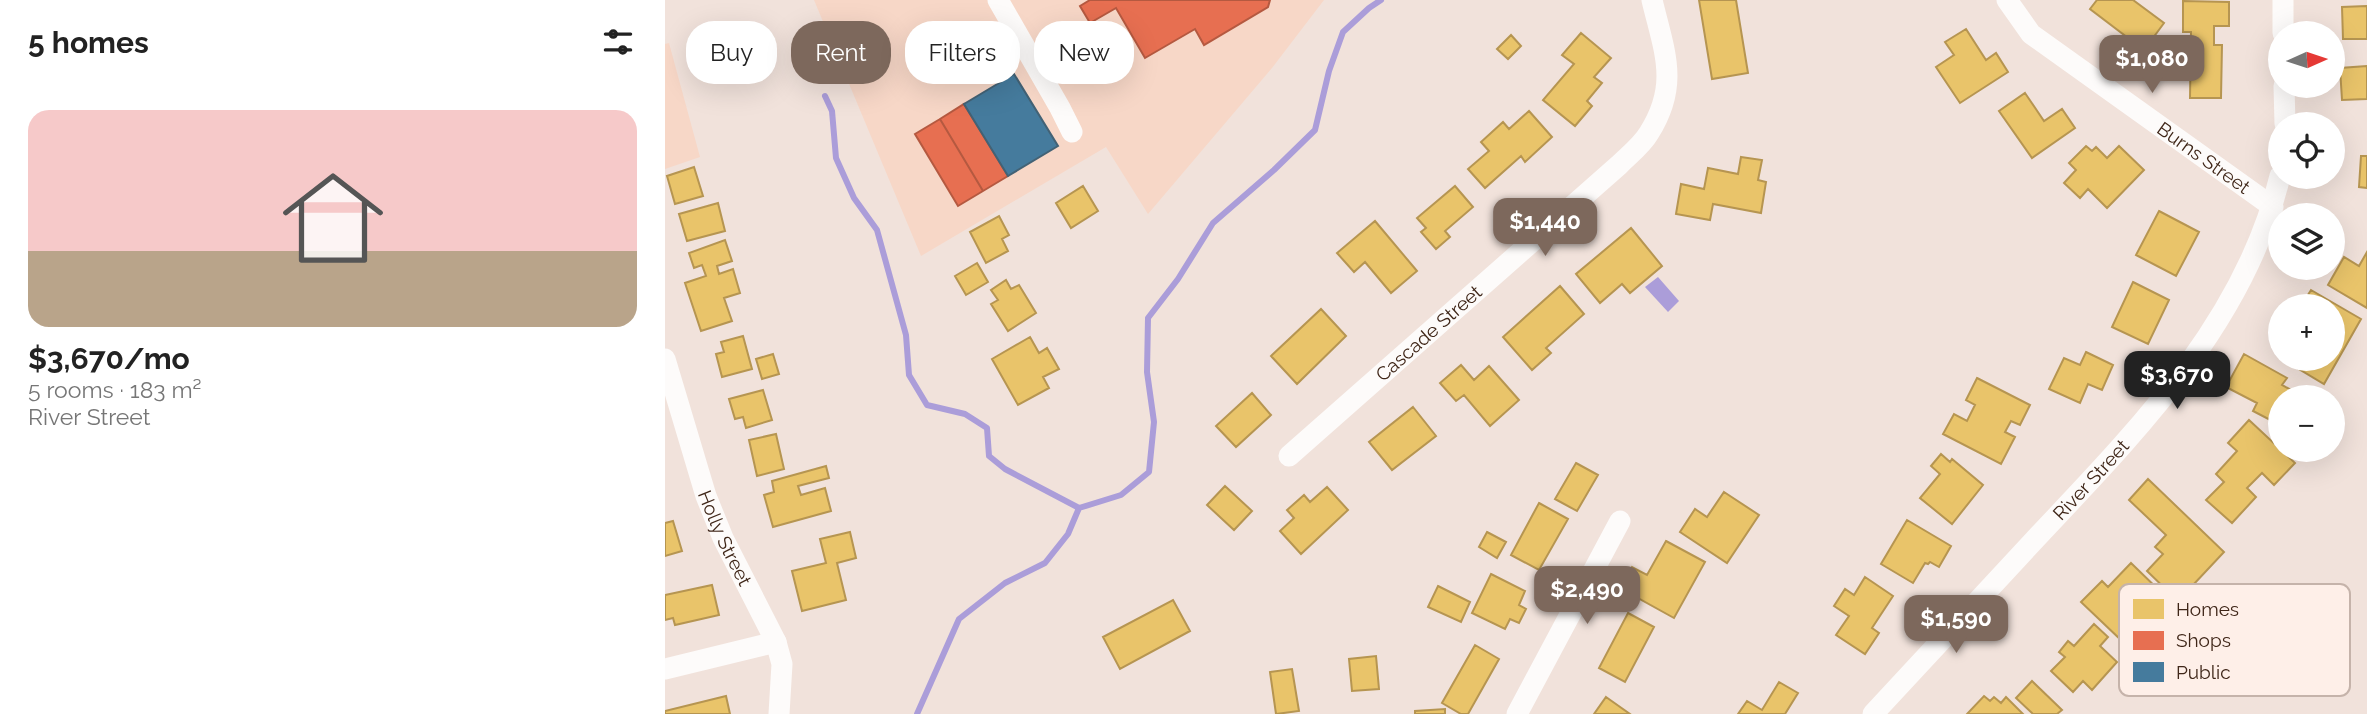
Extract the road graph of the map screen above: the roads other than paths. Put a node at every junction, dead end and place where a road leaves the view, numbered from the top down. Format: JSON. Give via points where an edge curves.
{"nodes":[{"id":1,"x":998,"y":0,"type":"edge"},
{"id":2,"x":1652,"y":0,"type":"edge"},
{"id":3,"x":2007,"y":0,"type":"edge"},
{"id":4,"x":2283,"y":0,"type":"edge"},
{"id":5,"x":2283,"y":21,"type":"edge"},
{"id":6,"x":1072,"y":132,"type":"dead end"},
{"id":7,"x":2268,"y":203,"type":"edge"},
{"id":8,"x":2268,"y":220,"type":"edge"},
{"id":9,"x":665,"y":359,"type":"edge"},
{"id":10,"x":1289,"y":456,"type":"dead end"},
{"id":11,"x":1620,"y":521,"type":"dead end"},
{"id":12,"x":776,"y":642,"type":"junction"},
{"id":13,"x":665,"y":669,"type":"edge"},
{"id":14,"x":779,"y":714,"type":"edge"},
{"id":15,"x":1517,"y":714,"type":"edge"},
{"id":16,"x":1873,"y":714,"type":"edge"}],
"edges":[{"from":1,"to":6,"type":"street"},
{"from":2,"to":10,"type":"street","name":"Cascade Street","via":[[1667,66],[1666,100],[1648,135]]},
{"from":3,"to":7,"type":"street","name":"Burns Street","via":[[2031,34]]},
{"from":4,"to":5,"type":"street"},
{"from":8,"to":16,"type":"street","name":"River Street","via":[[2226,309],[2127,440]]},
{"from":9,"to":12,"type":"street","name":"Holly Street","via":[[706,496]]},
{"from":11,"to":15,"type":"street"},
{"from":12,"to":13,"type":"street"},
{"from":12,"to":14,"type":"street","name":"Holly Street","via":[[782,664]]}]}
